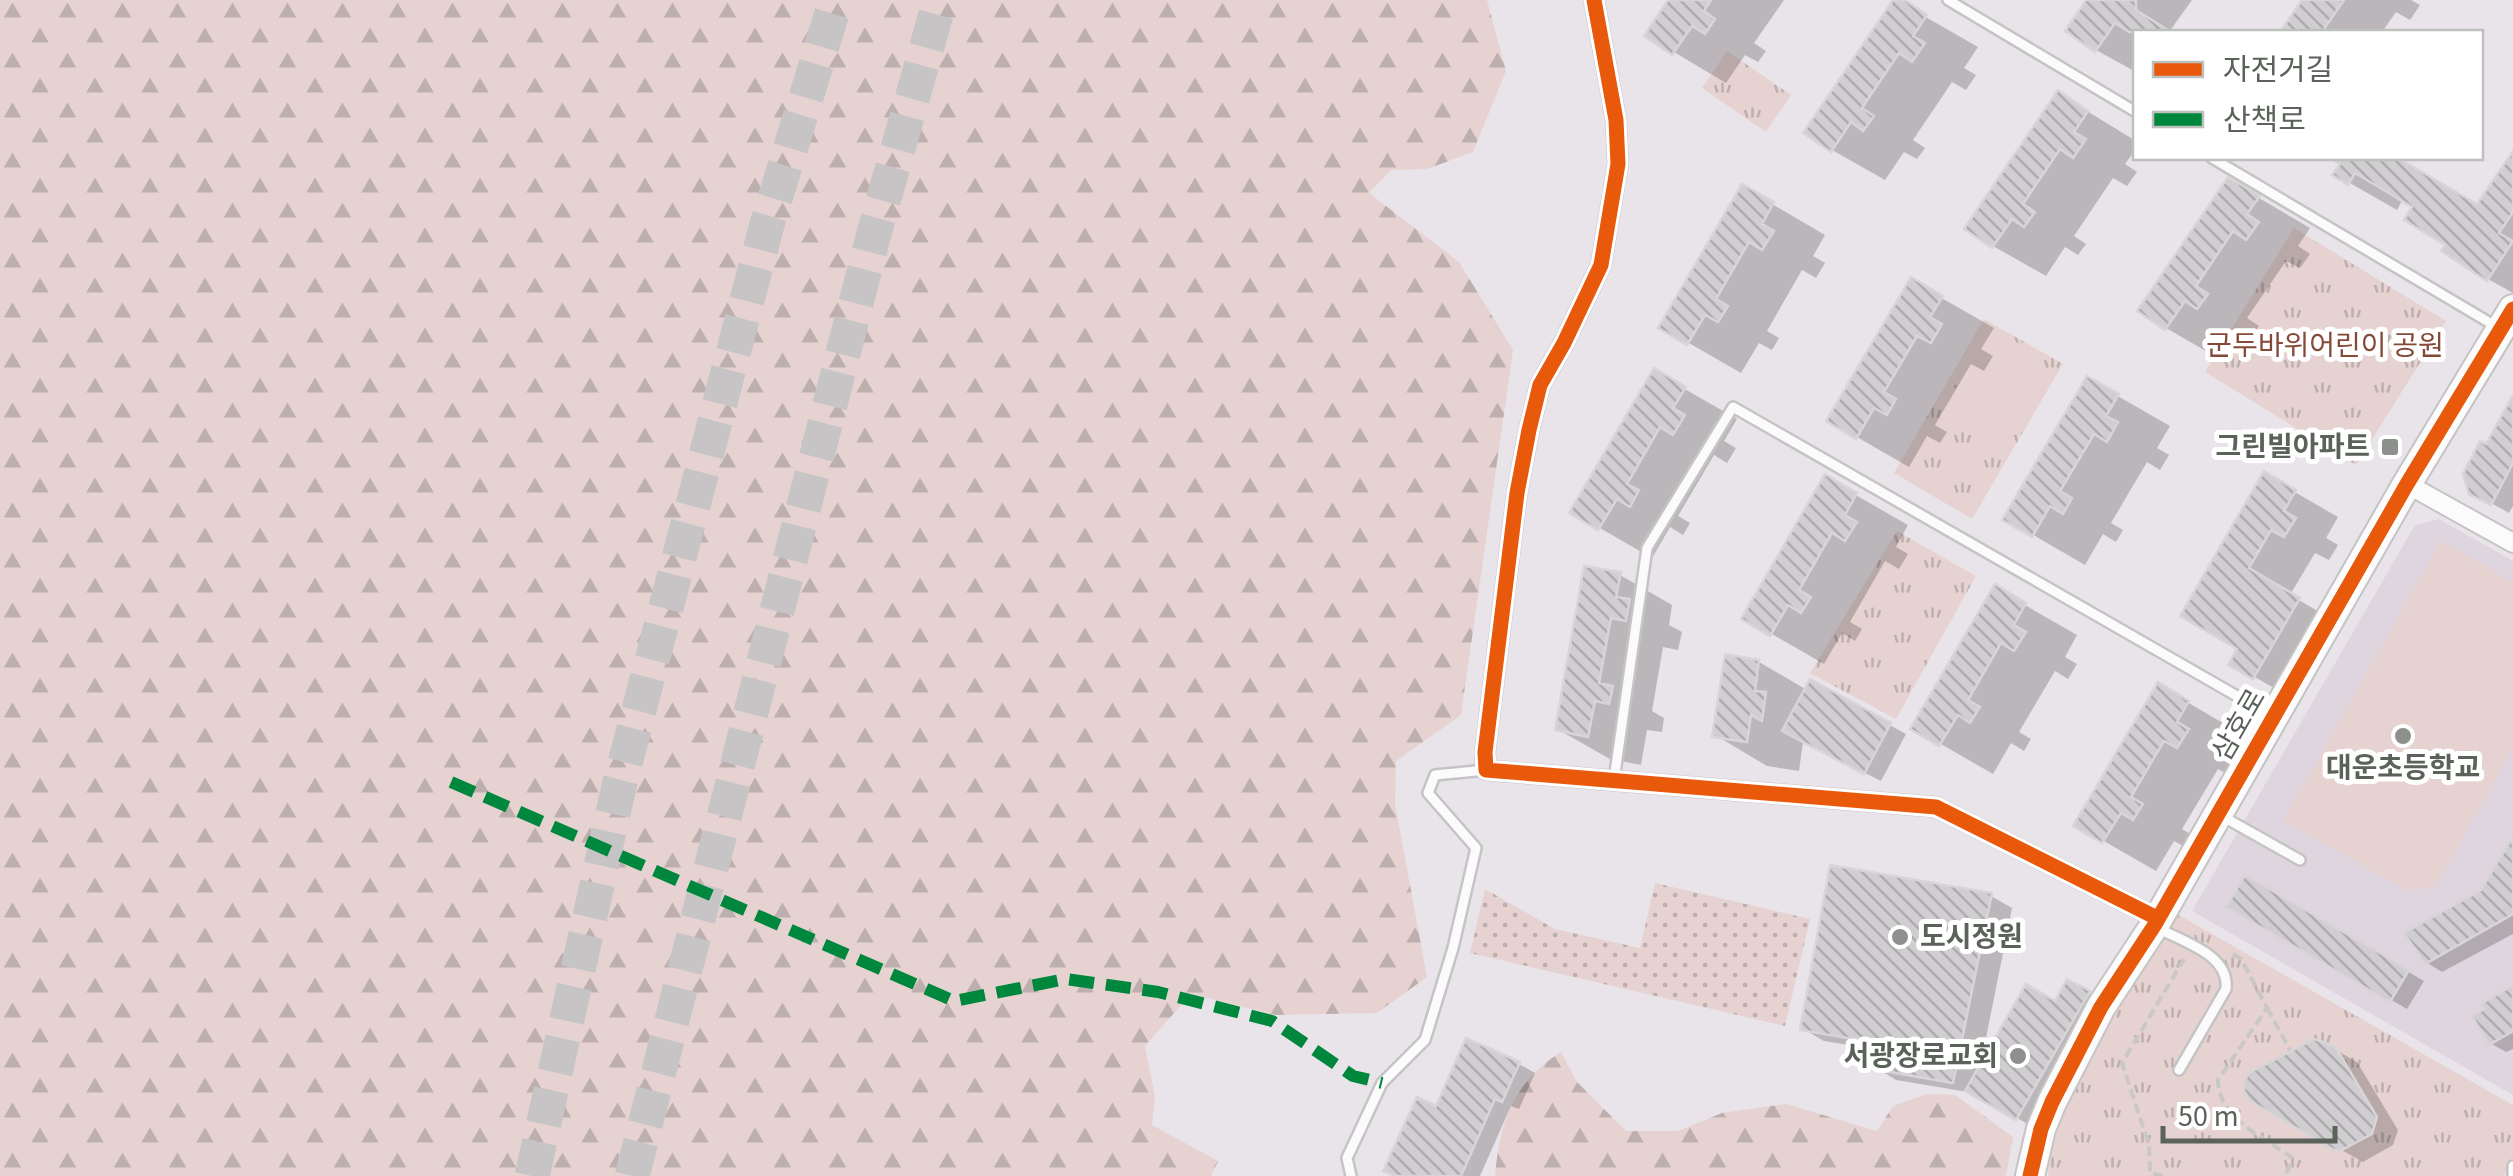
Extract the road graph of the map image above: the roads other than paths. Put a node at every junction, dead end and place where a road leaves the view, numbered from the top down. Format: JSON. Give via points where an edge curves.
{"nodes":[{"id":1,"x":1594,"y":0,"type":"edge"},
{"id":2,"x":1948,"y":0,"type":"edge"},
{"id":3,"x":2133,"y":110,"type":"edge"},
{"id":4,"x":2216,"y":160,"type":"edge"},
{"id":5,"x":2506,"y":319,"type":"edge"},
{"id":6,"x":2407,"y":484,"type":"junction"},
{"id":7,"x":2513,"y":543,"type":"edge"},
{"id":8,"x":2273,"y":716,"type":"junction"},
{"id":9,"x":1486,"y":770,"type":"junction"},
{"id":10,"x":1614,"y":780,"type":"junction"},
{"id":11,"x":2218,"y":814,"type":"junction"},
{"id":12,"x":2300,"y":860,"type":"dead end"},
{"id":13,"x":2156,"y":922,"type":"junction"},
{"id":14,"x":2179,"y":1070,"type":"dead end"},
{"id":15,"x":2513,"y":1166,"type":"edge"},
{"id":16,"x":1351,"y":1176,"type":"edge"},
{"id":17,"x":2030,"y":1176,"type":"edge"},
{"id":18,"x":2513,"y":1176,"type":"edge"}],
"edges":[{"from":1,"to":9,"type":"street","via":[[1618,164],[1601,266],[1540,384],[1529,430]]},
{"from":2,"to":3,"type":"lane"},
{"from":4,"to":5,"type":"lane"},
{"from":5,"to":6,"type":"street","name":"삼호로"},
{"from":6,"to":7,"type":"street"},
{"from":6,"to":8,"type":"street","name":"삼호로"},
{"from":8,"to":10,"type":"lane","via":[[1733,406],[1647,548]]},
{"from":8,"to":11,"type":"street","name":"삼호로"},
{"from":9,"to":10,"type":"street"},
{"from":9,"to":16,"type":"lane","via":[[1435,775],[1428,793],[1476,848],[1426,1040],[1382,1082],[1347,1158]]},
{"from":10,"to":13,"type":"street","via":[[1936,807]]},
{"from":11,"to":12,"type":"lane"},
{"from":11,"to":13,"type":"street","name":"삼호로"},
{"from":13,"to":14,"type":"lane","via":[[2218,960],[2227,980]]},
{"from":13,"to":17,"type":"street","name":"삼호로","via":[[2064,1075]]},
{"from":15,"to":18,"type":"lane"}]}
